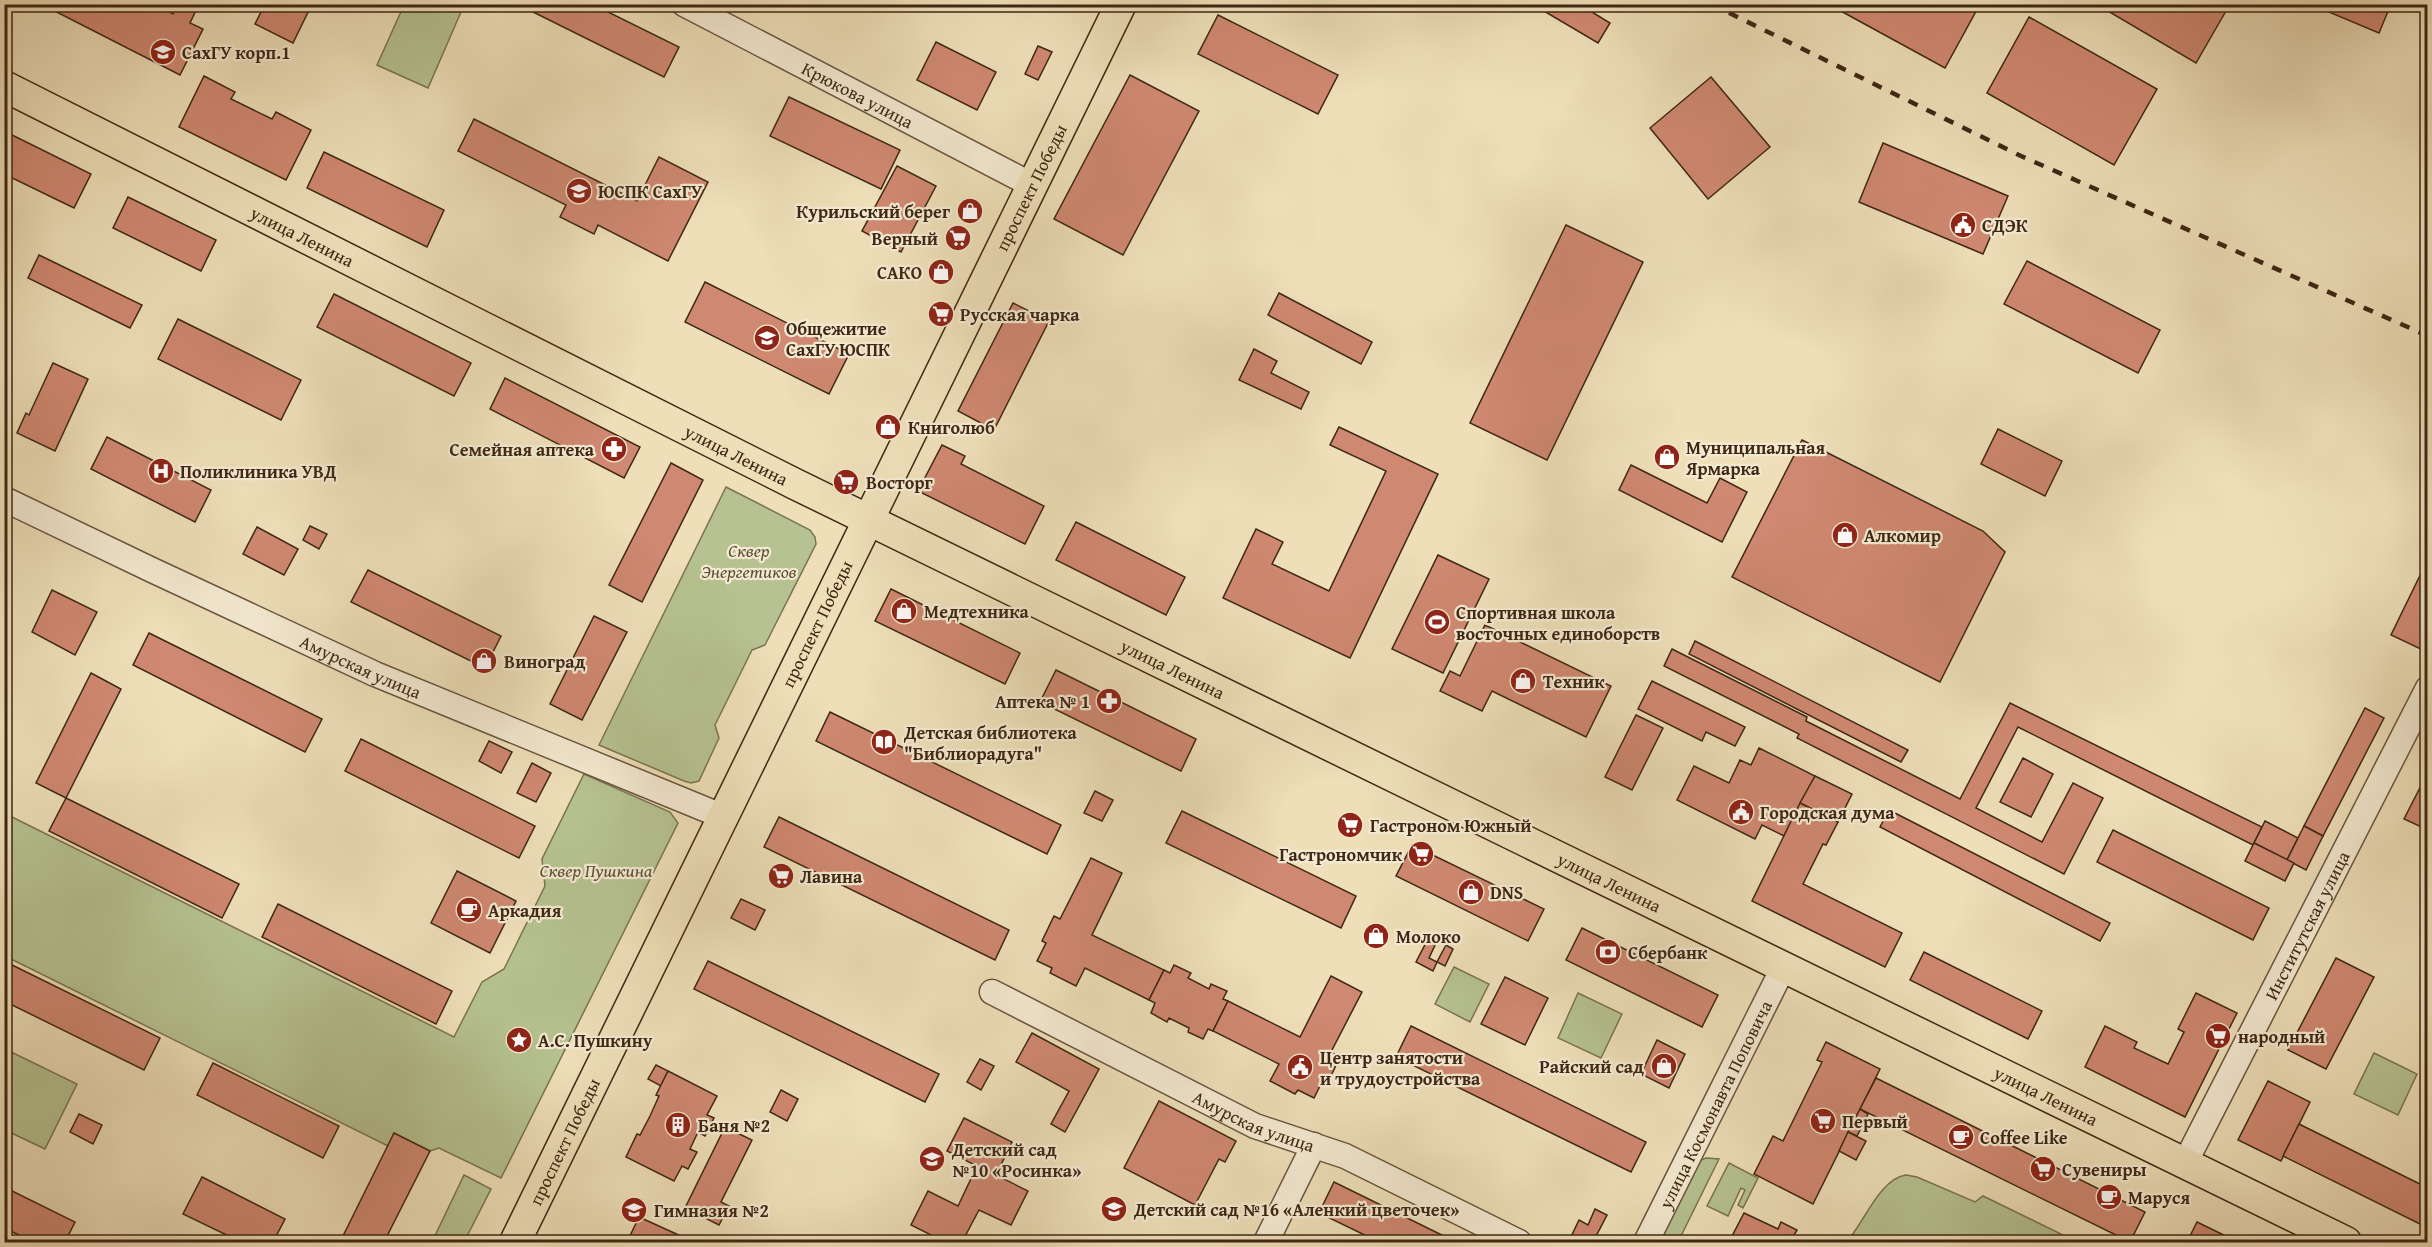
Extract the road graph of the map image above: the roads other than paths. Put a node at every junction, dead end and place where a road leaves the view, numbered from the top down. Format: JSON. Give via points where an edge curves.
{"nodes":[{"id":1,"x":684,"y":4,"type":"edge"},
{"id":2,"x":1121,"y":4,"type":"edge"},
{"id":3,"x":4,"y":86,"type":"edge"},
{"id":4,"x":1032,"y":185,"type":"junction"},
{"id":5,"x":4,"y":499,"type":"edge"},
{"id":6,"x":869,"y":519,"type":"junction"},
{"id":7,"x":2427,"y":688,"type":"edge"},
{"id":8,"x":724,"y":817,"type":"junction"},
{"id":9,"x":1784,"y":966,"type":"junction"},
{"id":10,"x":992,"y":992,"type":"dead end"},
{"id":11,"x":1314,"y":1145,"type":"junction"},
{"id":12,"x":2185,"y":1163,"type":"junction"},
{"id":13,"x":515,"y":1242,"type":"edge"},
{"id":14,"x":1266,"y":1242,"type":"edge"},
{"id":15,"x":1519,"y":1242,"type":"edge"},
{"id":16,"x":1646,"y":1242,"type":"edge"},
{"id":17,"x":2346,"y":1242,"type":"edge"}],
"edges":[{"from":1,"to":4,"type":"street","name":"Крюкова улица"},
{"from":2,"to":4,"type":"main road","name":"проспект Победы"},
{"from":3,"to":6,"type":"main road","name":"улица Ленина"},
{"from":4,"to":6,"type":"main road","name":"проспект Победы"},
{"from":5,"to":8,"type":"street","name":"Амурская улица","via":[[375,674]]},
{"from":6,"to":8,"type":"main road","name":"проспект Победы"},
{"from":6,"to":9,"type":"main road","name":"улица Ленина"},
{"from":7,"to":12,"type":"street","name":"Институтская улица"},
{"from":8,"to":13,"type":"main road","name":"проспект Победы"},
{"from":9,"to":12,"type":"main road","name":"улица Ленина"},
{"from":9,"to":16,"type":"street","name":"улица Космонавта Поповича"},
{"from":10,"to":11,"type":"street","name":"Амурская улица","via":[[1255,1126]]},
{"from":11,"to":14,"type":"street"},
{"from":11,"to":15,"type":"street","name":"Амурская улица","via":[[1345,1156]]},
{"from":12,"to":17,"type":"main road","name":"улица Ленина"}]}
